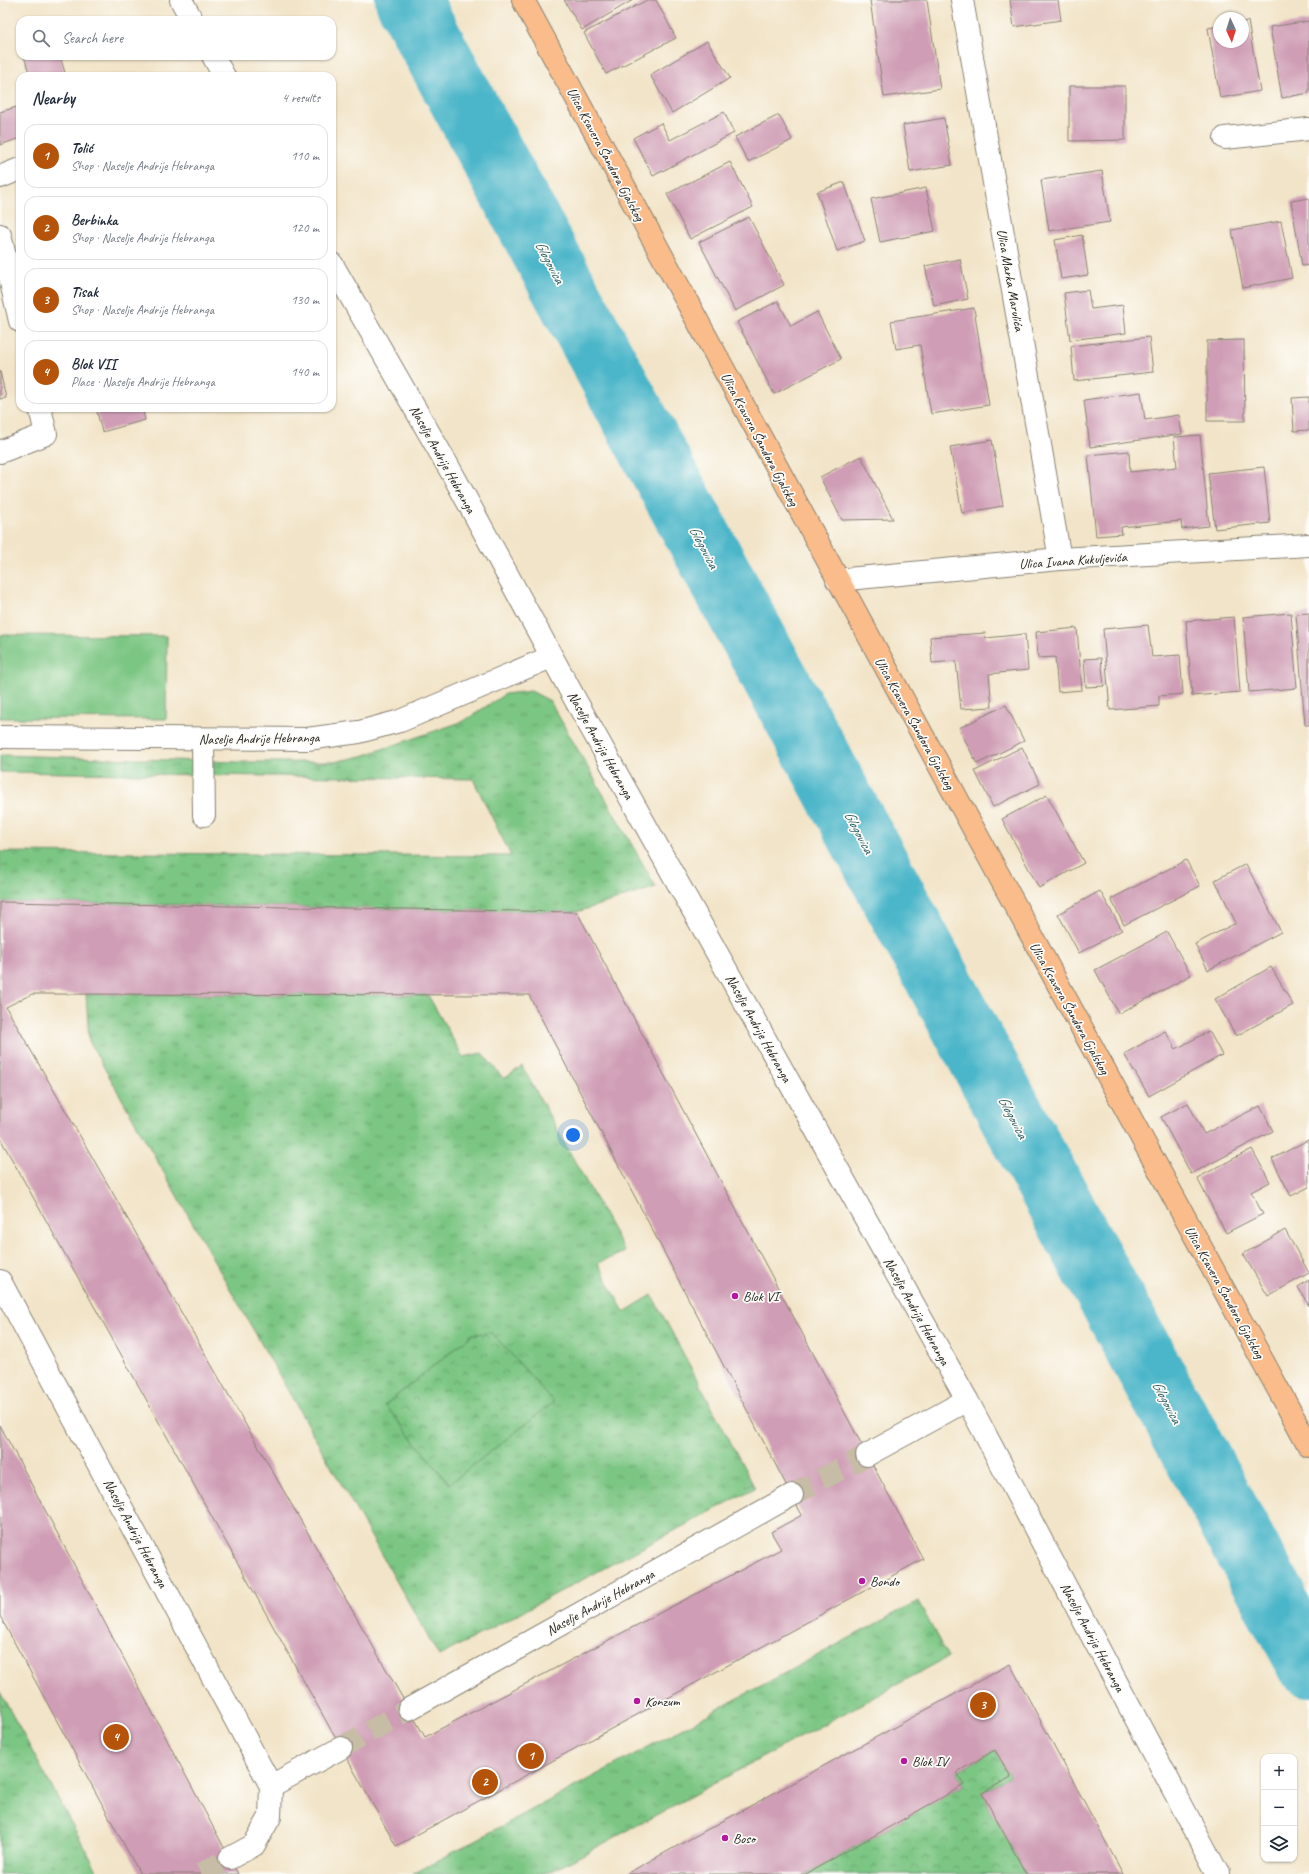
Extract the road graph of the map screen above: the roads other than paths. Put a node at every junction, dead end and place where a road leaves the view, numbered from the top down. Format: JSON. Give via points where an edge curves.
{"nodes":[{"id":1,"x":181,"y":0,"type":"edge"},
{"id":2,"x":523,"y":0,"type":"edge"},
{"id":3,"x":962,"y":0,"type":"edge"},
{"id":4,"x":190,"y":16,"type":"edge"},
{"id":5,"x":215,"y":60,"type":"edge"},
{"id":6,"x":221,"y":72,"type":"edge"},
{"id":7,"x":1309,"y":129,"type":"edge"},
{"id":8,"x":1225,"y":138,"type":"dead end"},
{"id":9,"x":16,"y":171,"type":"edge"},
{"id":10,"x":0,"y":177,"type":"edge"},
{"id":11,"x":0,"y":235,"type":"edge"},
{"id":12,"x":336,"y":271,"type":"edge"},
{"id":13,"x":16,"y":304,"type":"edge"},
{"id":14,"x":41,"y":412,"type":"edge"},
{"id":15,"x":0,"y":452,"type":"edge"},
{"id":16,"x":1309,"y":545,"type":"edge"},
{"id":17,"x":1060,"y":560,"type":"junction"},
{"id":18,"x":837,"y":580,"type":"junction"},
{"id":19,"x":551,"y":656,"type":"junction"},
{"id":20,"x":0,"y":737,"type":"edge"},
{"id":21,"x":203,"y":739,"type":"junction"},
{"id":22,"x":204,"y":815,"type":"dead end"},
{"id":23,"x":0,"y":1281,"type":"edge"},
{"id":24,"x":966,"y":1400,"type":"junction"},
{"id":25,"x":1302,"y":1420,"type":"edge"},
{"id":26,"x":1309,"y":1446,"type":"edge"},
{"id":27,"x":867,"y":1455,"type":"tunnel mouth"},
{"id":28,"x":792,"y":1495,"type":"tunnel mouth"},
{"id":29,"x":409,"y":1709,"type":"tunnel mouth"},
{"id":30,"x":341,"y":1748,"type":"tunnel mouth"},
{"id":31,"x":271,"y":1786,"type":"junction"},
{"id":32,"x":230,"y":1858,"type":"tunnel mouth"},
{"id":33,"x":1218,"y":1874,"type":"edge"}],
"edges":[{"from":1,"to":4,"type":"street"},
{"from":2,"to":18,"type":"main road","name":"Ulica Ksavera Šandora Gjalskog"},
{"from":3,"to":17,"type":"street","name":"Ulica Marka Marulića"},
{"from":5,"to":6,"type":"street"},
{"from":7,"to":8,"type":"street"},
{"from":9,"to":10,"type":"street"},
{"from":11,"to":13,"type":"street"},
{"from":12,"to":19,"type":"street","name":"Naselje Andrije Hebranga","via":[[452,473]]},
{"from":14,"to":15,"type":"street","via":[[46,434]]},
{"from":16,"to":17,"type":"street","name":"Ulica Ivana Kukuljevića"},
{"from":17,"to":18,"type":"street","name":"Ulica Ivana Kukuljevića"},
{"from":18,"to":25,"type":"main road","name":"Ulica Ksavera Šandora Gjalskog"},
{"from":19,"to":21,"type":"street","name":"Naselje Andrije Hebranga","via":[[400,721],[358,732],[307,739]]},
{"from":19,"to":24,"type":"street","name":"Naselje Andrije Hebranga"},
{"from":20,"to":21,"type":"street","name":"Naselje Andrije Hebranga"},
{"from":21,"to":22,"type":"street"},
{"from":23,"to":31,"type":"street","name":"Naselje Andrije Hebranga"},
{"from":24,"to":27,"type":"street"},
{"from":24,"to":33,"type":"street","name":"Naselje Andrije Hebranga"},
{"from":25,"to":26,"type":"main road","name":"Ulica Ksavera Šandora Gjalskog"},
{"from":28,"to":29,"type":"street","name":"Naselje Andrije Hebranga"},
{"from":30,"to":31,"type":"street"},
{"from":31,"to":32,"type":"street","via":[[270,1817],[254,1844]]}]}
